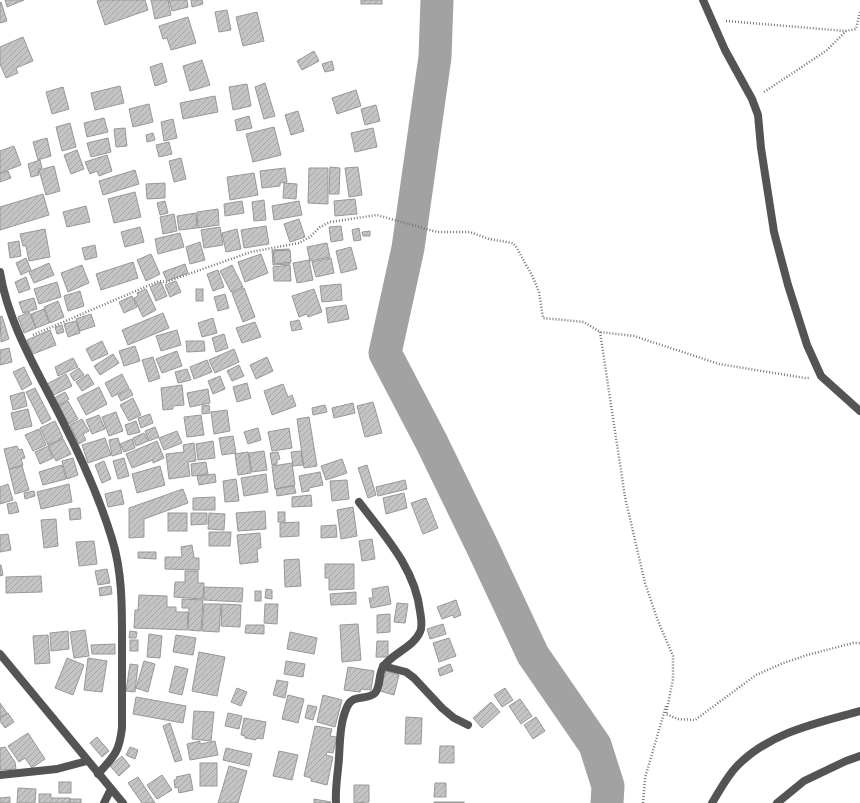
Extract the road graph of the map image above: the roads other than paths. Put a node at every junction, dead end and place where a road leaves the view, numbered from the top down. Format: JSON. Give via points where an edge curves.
{"nodes":[{"id":1,"x":703,"y":0,"type":"edge"},
{"id":2,"x":0,"y":272,"type":"edge"},
{"id":3,"x":860,"y":411,"type":"edge"},
{"id":4,"x":359,"y":502,"type":"dead end"},
{"id":5,"x":0,"y":654,"type":"edge"},
{"id":6,"x":383,"y":666,"type":"junction"},
{"id":7,"x":860,"y":711,"type":"edge"},
{"id":8,"x":468,"y":725,"type":"dead end"},
{"id":9,"x":860,"y":756,"type":"edge"},
{"id":10,"x":87,"y":761,"type":"junction"},
{"id":11,"x":98,"y":774,"type":"junction"},
{"id":12,"x":0,"y":775,"type":"edge"},
{"id":13,"x":111,"y":788,"type":"junction"},
{"id":14,"x":104,"y":803,"type":"edge"},
{"id":15,"x":123,"y":803,"type":"edge"},
{"id":16,"x":336,"y":803,"type":"edge"},
{"id":17,"x":712,"y":803,"type":"edge"},
{"id":18,"x":777,"y":803,"type":"edge"}],
"edges":[{"from":1,"to":3,"type":"street","via":[[758,115],[774,232],[807,345],[821,376]]},
{"from":2,"to":11,"type":"street","via":[[6,300],[22,340],[79,456],[97,498],[116,555],[122,590],[122,728],[115,754]]},
{"from":4,"to":6,"type":"street","via":[[399,554],[419,601],[422,621],[415,640]]},
{"from":5,"to":10,"type":"street"},
{"from":6,"to":8,"type":"street","via":[[406,672],[442,708]]},
{"from":6,"to":16,"type":"street","via":[[376,691],[350,701],[347,707],[342,726]]},
{"from":7,"to":17,"type":"street","via":[[782,734],[757,749],[738,765]]},
{"from":9,"to":18,"type":"street","via":[[804,781]]},
{"from":10,"to":11,"type":"street"},
{"from":10,"to":12,"type":"street","via":[[57,769]]},
{"from":11,"to":13,"type":"street"},
{"from":13,"to":14,"type":"street"},
{"from":13,"to":15,"type":"street"}]}
